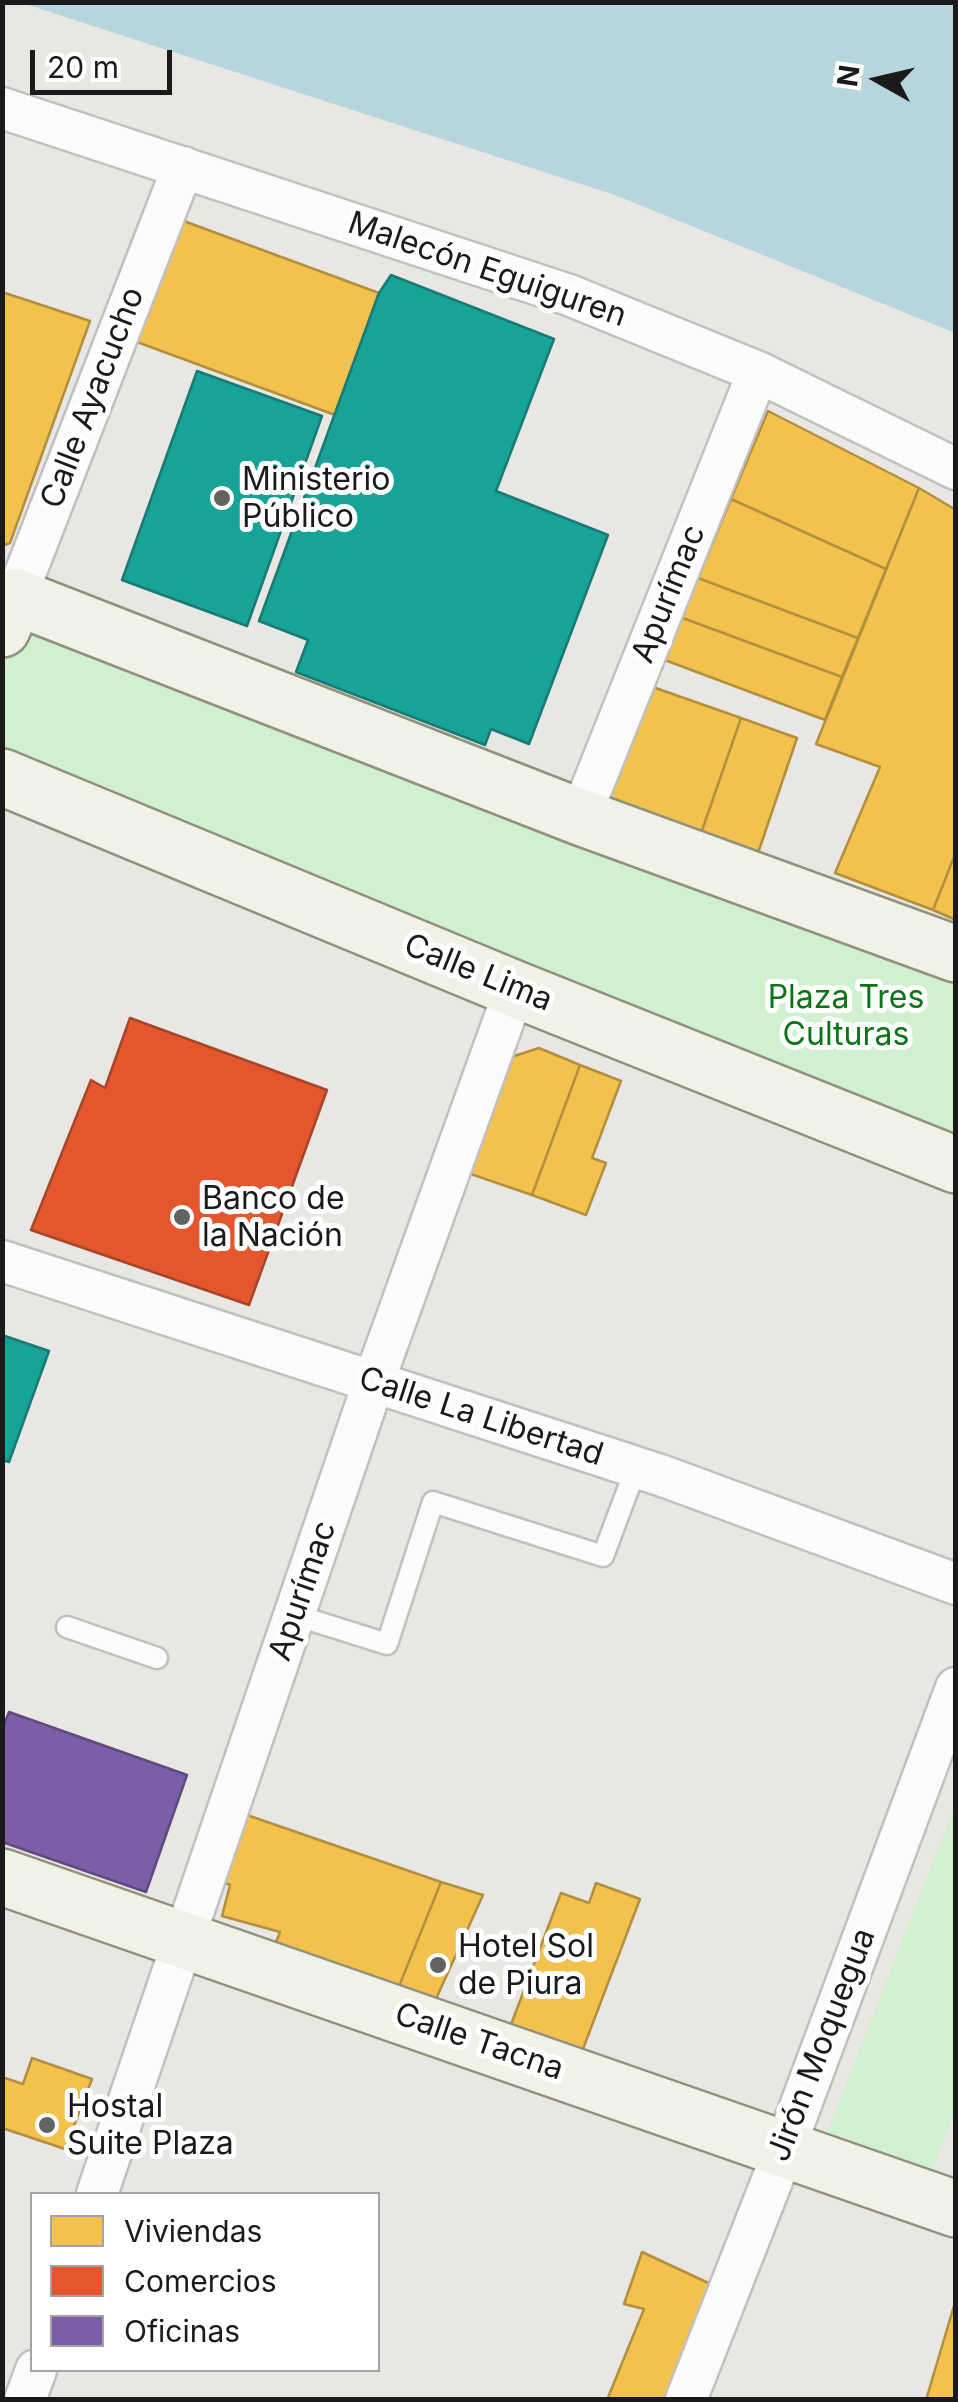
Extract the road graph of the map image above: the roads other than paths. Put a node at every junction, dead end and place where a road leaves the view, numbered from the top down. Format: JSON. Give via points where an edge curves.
{"nodes":[{"id":1,"x":2,"y":108,"type":"edge"},
{"id":2,"x":183,"y":166,"type":"junction"},
{"id":3,"x":758,"y":372,"type":"junction"},
{"id":4,"x":956,"y":469,"type":"edge"},
{"id":5,"x":9,"y":613,"type":"edge"},
{"id":6,"x":2,"y":777,"type":"edge"},
{"id":7,"x":580,"y":817,"type":"junction"},
{"id":8,"x":956,"y":954,"type":"edge"},
{"id":9,"x":515,"y":989,"type":"junction"},
{"id":10,"x":956,"y":1165,"type":"edge"},
{"id":11,"x":2,"y":1261,"type":"edge"},
{"id":12,"x":374,"y":1381,"type":"junction"},
{"id":13,"x":636,"y":1468,"type":"junction"},
{"id":14,"x":956,"y":1584,"type":"edge"},
{"id":15,"x":295,"y":1615,"type":"junction"},
{"id":16,"x":67,"y":1628,"type":"dead end"},
{"id":17,"x":156,"y":1658,"type":"dead end"},
{"id":18,"x":956,"y":1688,"type":"edge"},
{"id":19,"x":2,"y":1877,"type":"edge"},
{"id":20,"x":186,"y":1939,"type":"junction"},
{"id":21,"x":784,"y":2150,"type":"junction"},
{"id":22,"x":98,"y":2192,"type":"edge"},
{"id":23,"x":956,"y":2209,"type":"edge"},
{"id":24,"x":35,"y":2372,"type":"edge"},
{"id":25,"x":25,"y":2400,"type":"edge"},
{"id":26,"x":686,"y":2400,"type":"edge"}],
"edges":[{"from":1,"to":2,"type":"street","name":"Malecón Eguiguren"},
{"from":2,"to":3,"type":"street","name":"Malecón Eguiguren","via":[[569,294]]},
{"from":2,"to":5,"type":"street","name":"Calle Ayacucho"},
{"from":3,"to":4,"type":"street","name":"Malecón Eguiguren"},
{"from":3,"to":7,"type":"street","name":"Apurímac"},
{"from":5,"to":7,"type":"street"},
{"from":6,"to":9,"type":"street","name":"Calle Lima"},
{"from":7,"to":8,"type":"street"},
{"from":9,"to":10,"type":"street","name":"Calle Lima"},
{"from":9,"to":12,"type":"street","name":"Apurímac"},
{"from":11,"to":12,"type":"street","name":"Calle La Libertad"},
{"from":12,"to":13,"type":"street","name":"Calle La Libertad"},
{"from":12,"to":15,"type":"street","name":"Apurímac"},
{"from":13,"to":14,"type":"street","name":"Calle La Libertad"},
{"from":13,"to":15,"type":"lane","via":[[603,1556],[433,1502],[388,1644]]},
{"from":15,"to":20,"type":"street","name":"Apurímac"},
{"from":16,"to":17,"type":"lane"},
{"from":18,"to":21,"type":"street","name":"Jirón Moquegua"},
{"from":19,"to":20,"type":"street","name":"Calle Tacna"},
{"from":20,"to":21,"type":"street","name":"Calle Tacna"},
{"from":20,"to":22,"type":"street","name":"Apurímac"},
{"from":21,"to":23,"type":"street","name":"Calle Tacna"},
{"from":21,"to":26,"type":"street","name":"Jirón Moquegua"},
{"from":24,"to":25,"type":"street"}]}
